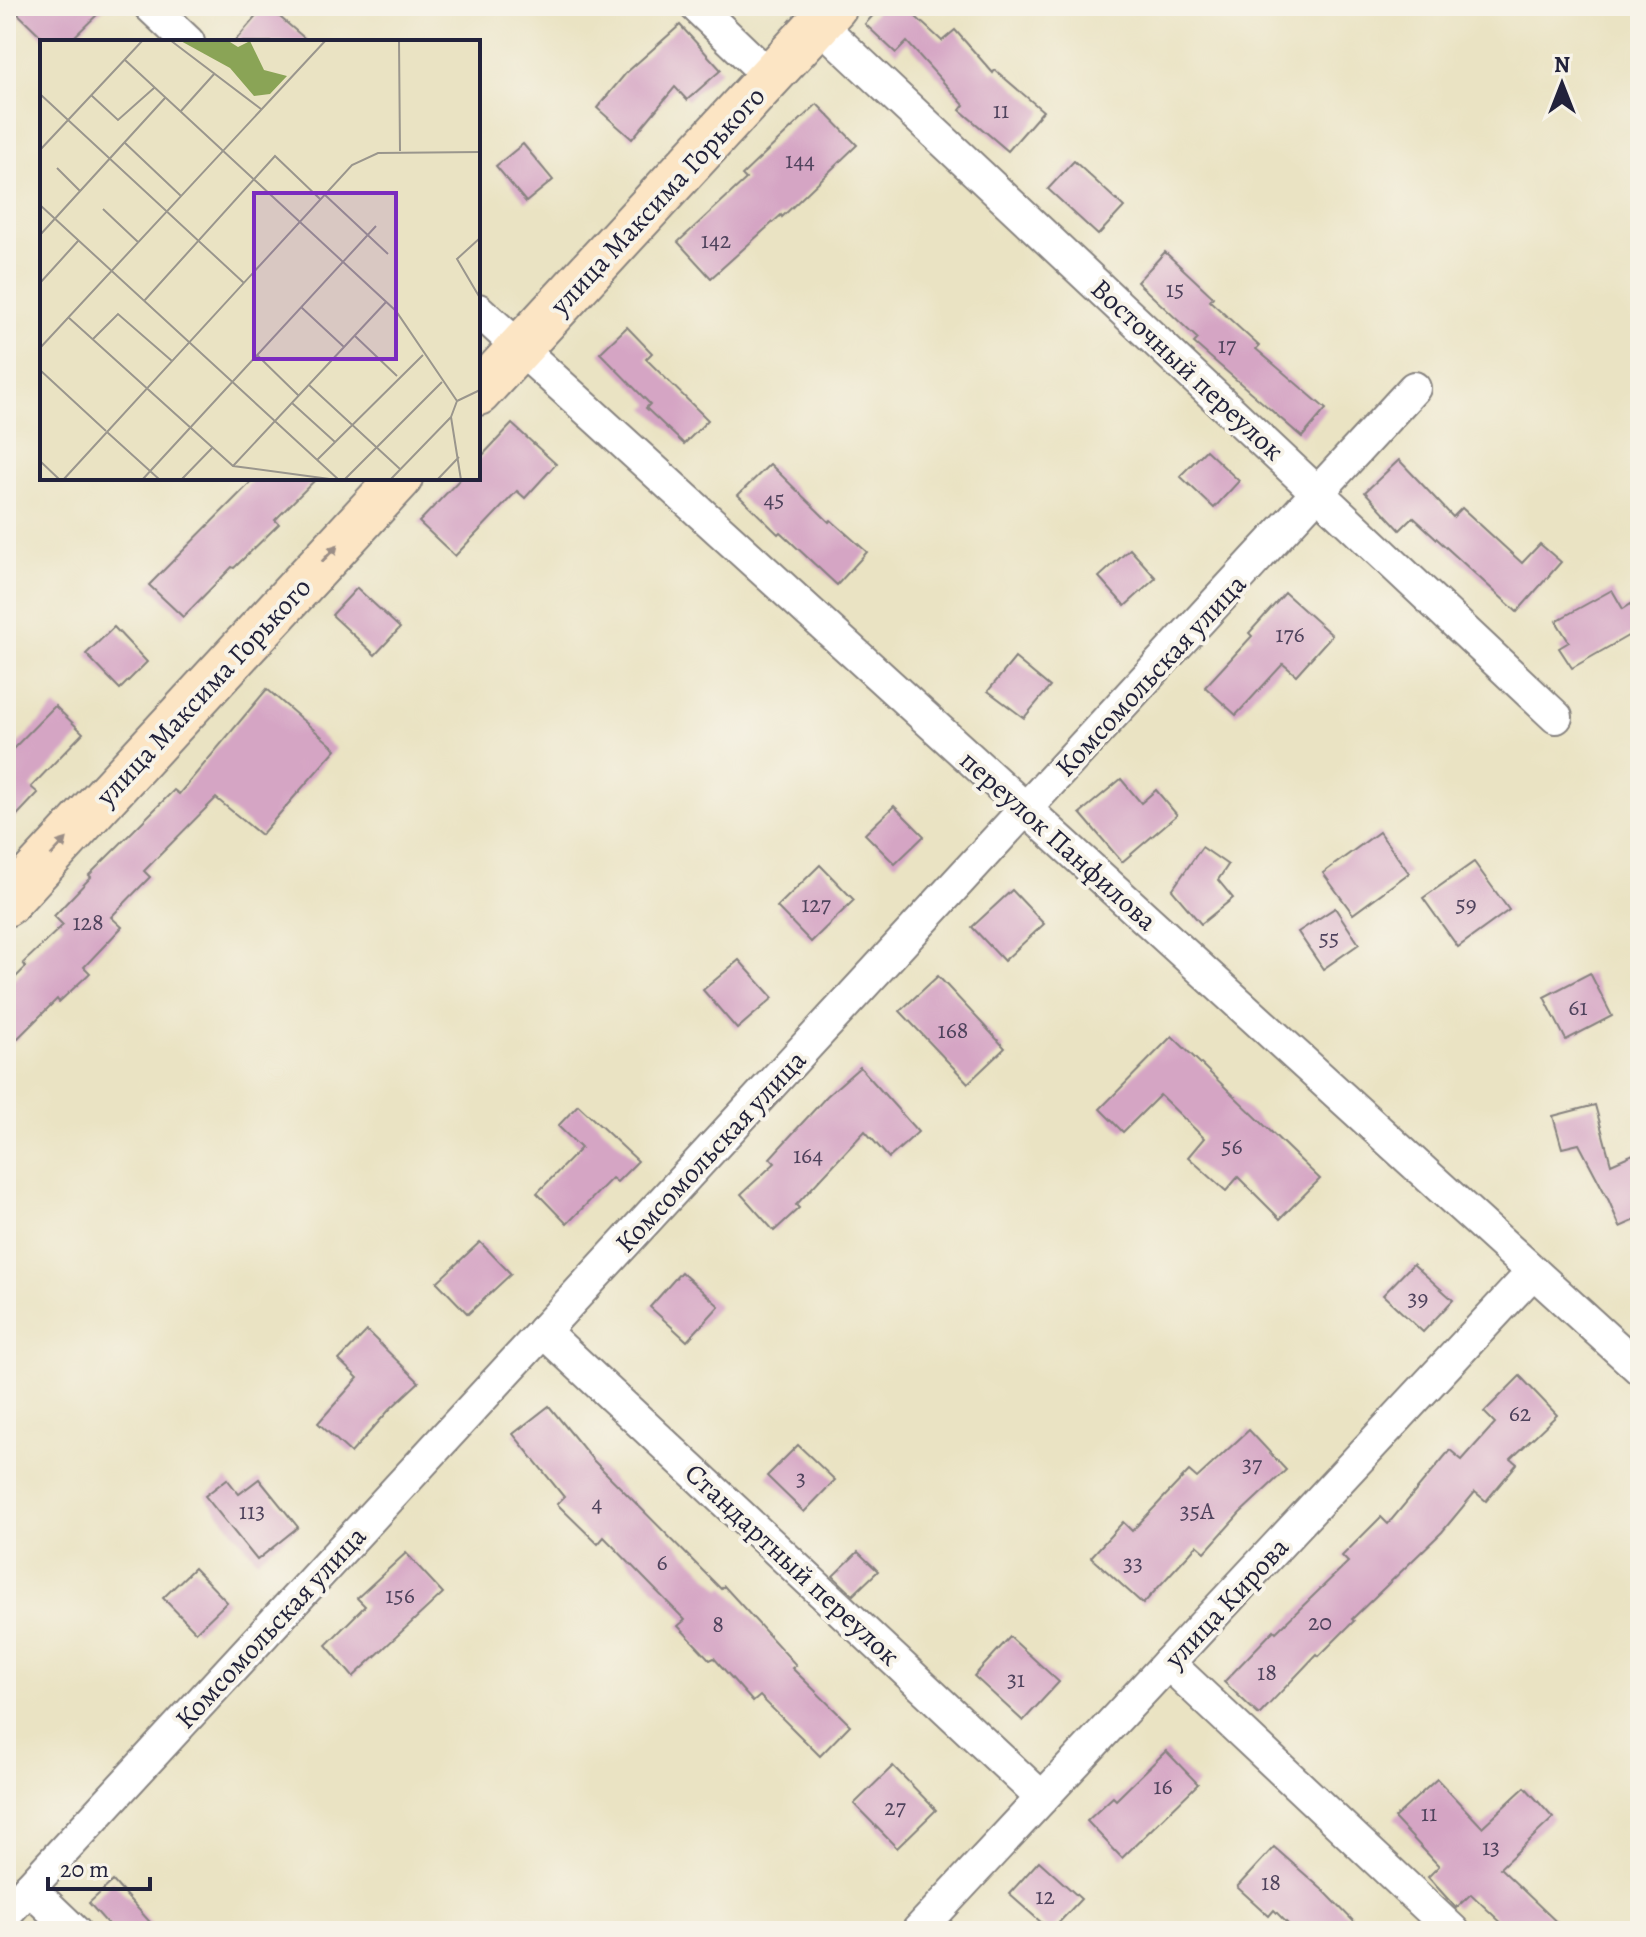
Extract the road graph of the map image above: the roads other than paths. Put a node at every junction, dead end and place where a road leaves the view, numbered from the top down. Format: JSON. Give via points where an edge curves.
{"nodes":[{"id":1,"x":150,"y":6,"type":"edge"},
{"id":2,"x":696,"y":6,"type":"edge"},
{"id":3,"x":827,"y":15,"type":"edge"},
{"id":4,"x":186,"y":40,"type":"edge"},
{"id":5,"x":770,"y":77,"type":"junction"},
{"id":6,"x":480,"y":312,"type":"edge"},
{"id":7,"x":519,"y":349,"type":"junction"},
{"id":8,"x":1414,"y":388,"type":"dead end"},
{"id":9,"x":480,"y":391,"type":"edge"},
{"id":10,"x":398,"y":480,"type":"edge"},
{"id":11,"x":1318,"y":492,"type":"junction"},
{"id":12,"x":1556,"y":717,"type":"dead end"},
{"id":13,"x":1025,"y":809,"type":"junction"},
{"id":14,"x":6,"y":904,"type":"edge"},
{"id":15,"x":1533,"y":1272,"type":"junction"},
{"id":16,"x":543,"y":1331,"type":"junction"},
{"id":17,"x":1640,"y":1369,"type":"edge"},
{"id":18,"x":1168,"y":1663,"type":"junction"},
{"id":19,"x":1042,"y":1798,"type":"junction"},
{"id":20,"x":29,"y":1888,"type":"junction"},
{"id":21,"x":6,"y":1913,"type":"edge"},
{"id":22,"x":74,"y":1931,"type":"edge"},
{"id":23,"x":918,"y":1931,"type":"edge"},
{"id":24,"x":1453,"y":1931,"type":"edge"}],
"edges":[{"from":1,"to":4,"type":"street"},
{"from":2,"to":5,"type":"street"},
{"from":3,"to":5,"type":"main road","name":"улица Максима Горького"},
{"from":3,"to":11,"type":"street","name":"Восточный переулок"},
{"from":5,"to":7,"type":"main road","name":"улица Максима Горького"},
{"from":6,"to":7,"type":"street","name":"переулок Панфилова"},
{"from":7,"to":9,"type":"main road","name":"улица Максима Горького"},
{"from":7,"to":13,"type":"street","name":"переулок Панфилова"},
{"from":8,"to":11,"type":"street","name":"Комсомольская улица"},
{"from":14,"to":10,"type":"main road","name":"улица Максима Горького","one_way":true},
{"from":11,"to":12,"type":"street","name":"Восточный переулок"},
{"from":11,"to":13,"type":"street","name":"Комсомольская улица"},
{"from":13,"to":15,"type":"street","name":"переулок Панфилова"},
{"from":13,"to":16,"type":"street","name":"Комсомольская улица"},
{"from":15,"to":17,"type":"street","name":"переулок Панфилова"},
{"from":15,"to":18,"type":"street","name":"улица Кирова"},
{"from":16,"to":19,"type":"street","name":"Стандартный переулок"},
{"from":16,"to":20,"type":"street","name":"Комсомольская улица"},
{"from":18,"to":19,"type":"street","name":"улица Кирова"},
{"from":18,"to":24,"type":"street"},
{"from":19,"to":23,"type":"street","name":"улица Кирова"},
{"from":20,"to":21,"type":"street","name":"Комсомольская улица"},
{"from":20,"to":22,"type":"street"}]}
